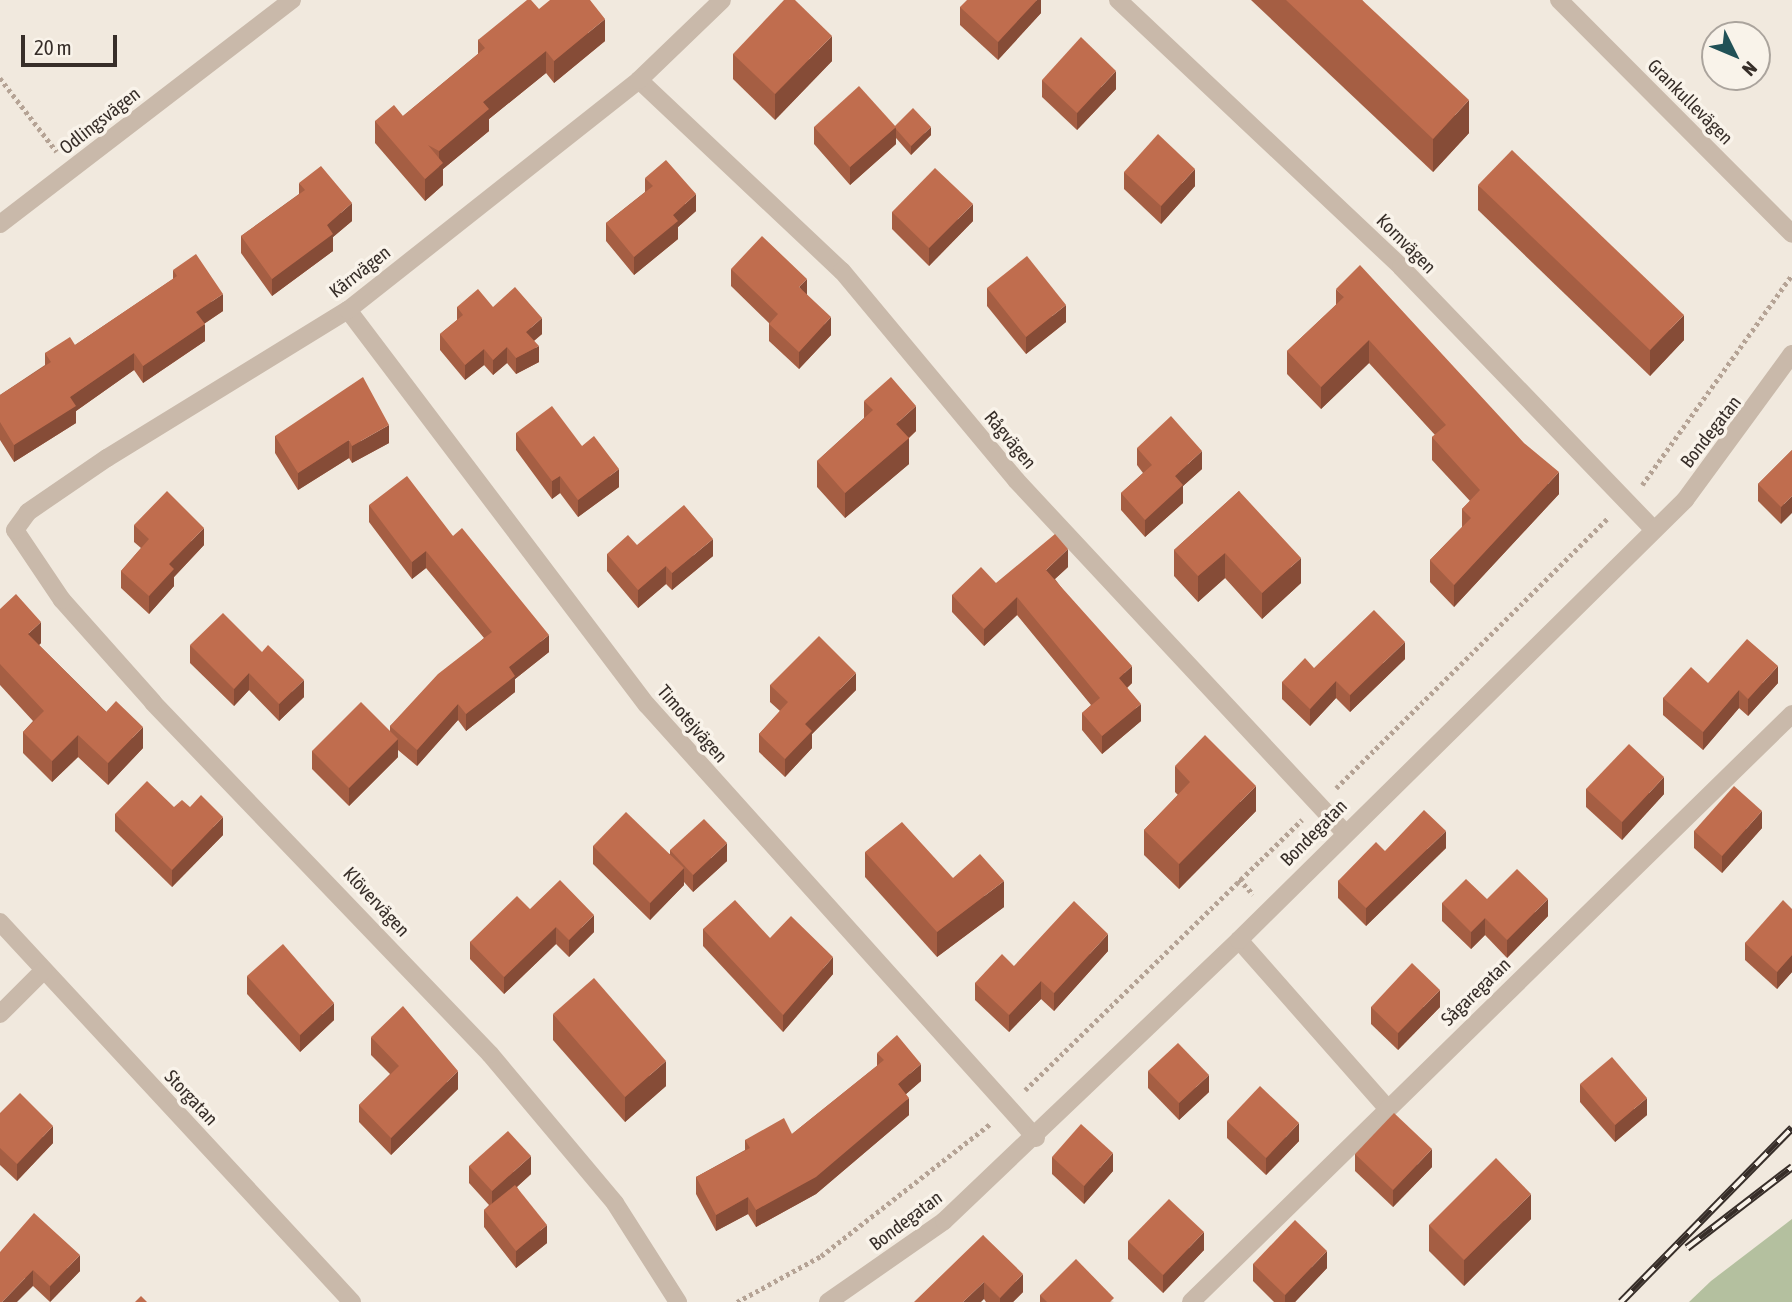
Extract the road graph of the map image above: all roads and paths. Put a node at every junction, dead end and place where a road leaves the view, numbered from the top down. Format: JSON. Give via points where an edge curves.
{"nodes":[{"id":1,"x":292,"y":0,"type":"edge"},
{"id":2,"x":722,"y":0,"type":"edge"},
{"id":3,"x":1118,"y":0,"type":"edge"},
{"id":4,"x":1559,"y":0,"type":"edge"},
{"id":5,"x":0,"y":78,"type":"edge"},
{"id":6,"x":639,"y":80,"type":"junction"},
{"id":7,"x":70,"y":170,"type":"junction"},
{"id":8,"x":0,"y":224,"type":"edge"},
{"id":9,"x":1792,"y":234,"type":"edge"},
{"id":10,"x":348,"y":310,"type":"junction"},
{"id":11,"x":1792,"y":354,"type":"edge"},
{"id":12,"x":1653,"y":529,"type":"junction"},
{"id":13,"x":23,"y":548,"type":"joint"},
{"id":14,"x":1792,"y":714,"type":"edge"},
{"id":15,"x":1344,"y":832,"type":"junction"},
{"id":16,"x":0,"y":922,"type":"edge"},
{"id":17,"x":1238,"y":940,"type":"junction"},
{"id":18,"x":43,"y":971,"type":"junction"},
{"id":19,"x":0,"y":1014,"type":"edge"},
{"id":20,"x":1387,"y":1108,"type":"junction"},
{"id":21,"x":1037,"y":1138,"type":"junction"},
{"id":22,"x":352,"y":1302,"type":"edge"},
{"id":23,"x":678,"y":1302,"type":"edge"},
{"id":24,"x":828,"y":1302,"type":"edge"},
{"id":25,"x":1191,"y":1302,"type":"edge"}],
"edges":[{"from":1,"to":7,"type":"street","name":"Odlingsvägen"},
{"from":2,"to":6,"type":"street","name":"Kärrvägen"},
{"from":3,"to":12,"type":"street","name":"Kornvägen","via":[[1401,267]]},
{"from":4,"to":9,"type":"street","name":"Grankullevägen"},
{"from":5,"to":7,"type":"path"},
{"from":6,"to":10,"type":"street","name":"Kärrvägen"},
{"from":6,"to":15,"type":"street","name":"Rågvägen","via":[[842,271],[1016,480]]},
{"from":7,"to":8,"type":"street","name":"Odlingsvägen"},
{"from":10,"to":13,"type":"street","name":"Kärrvägen","via":[[28,512],[15,530]]},
{"from":10,"to":21,"type":"street","name":"Timotejvägen","via":[[647,705]]},
{"from":11,"to":12,"type":"street","name":"Bondegatan","via":[[1747,422]]},
{"from":12,"to":15,"type":"street","name":"Bondegatan"},
{"from":13,"to":23,"type":"street","name":"Klövervägen","via":[[153,702],[490,1055],[615,1203]]},
{"from":14,"to":20,"type":"street","name":"Sågaregatan"},
{"from":15,"to":17,"type":"street","name":"Bondegatan"},
{"from":16,"to":18,"type":"street","name":"Storgatan"},
{"from":17,"to":20,"type":"street"},
{"from":17,"to":21,"type":"street","name":"Bondegatan"},
{"from":18,"to":19,"type":"street"},
{"from":18,"to":22,"type":"street","name":"Storgatan"},
{"from":20,"to":25,"type":"street","name":"Sågaregatan"},
{"from":21,"to":24,"type":"street","name":"Bondegatan","via":[[944,1221]]}]}
